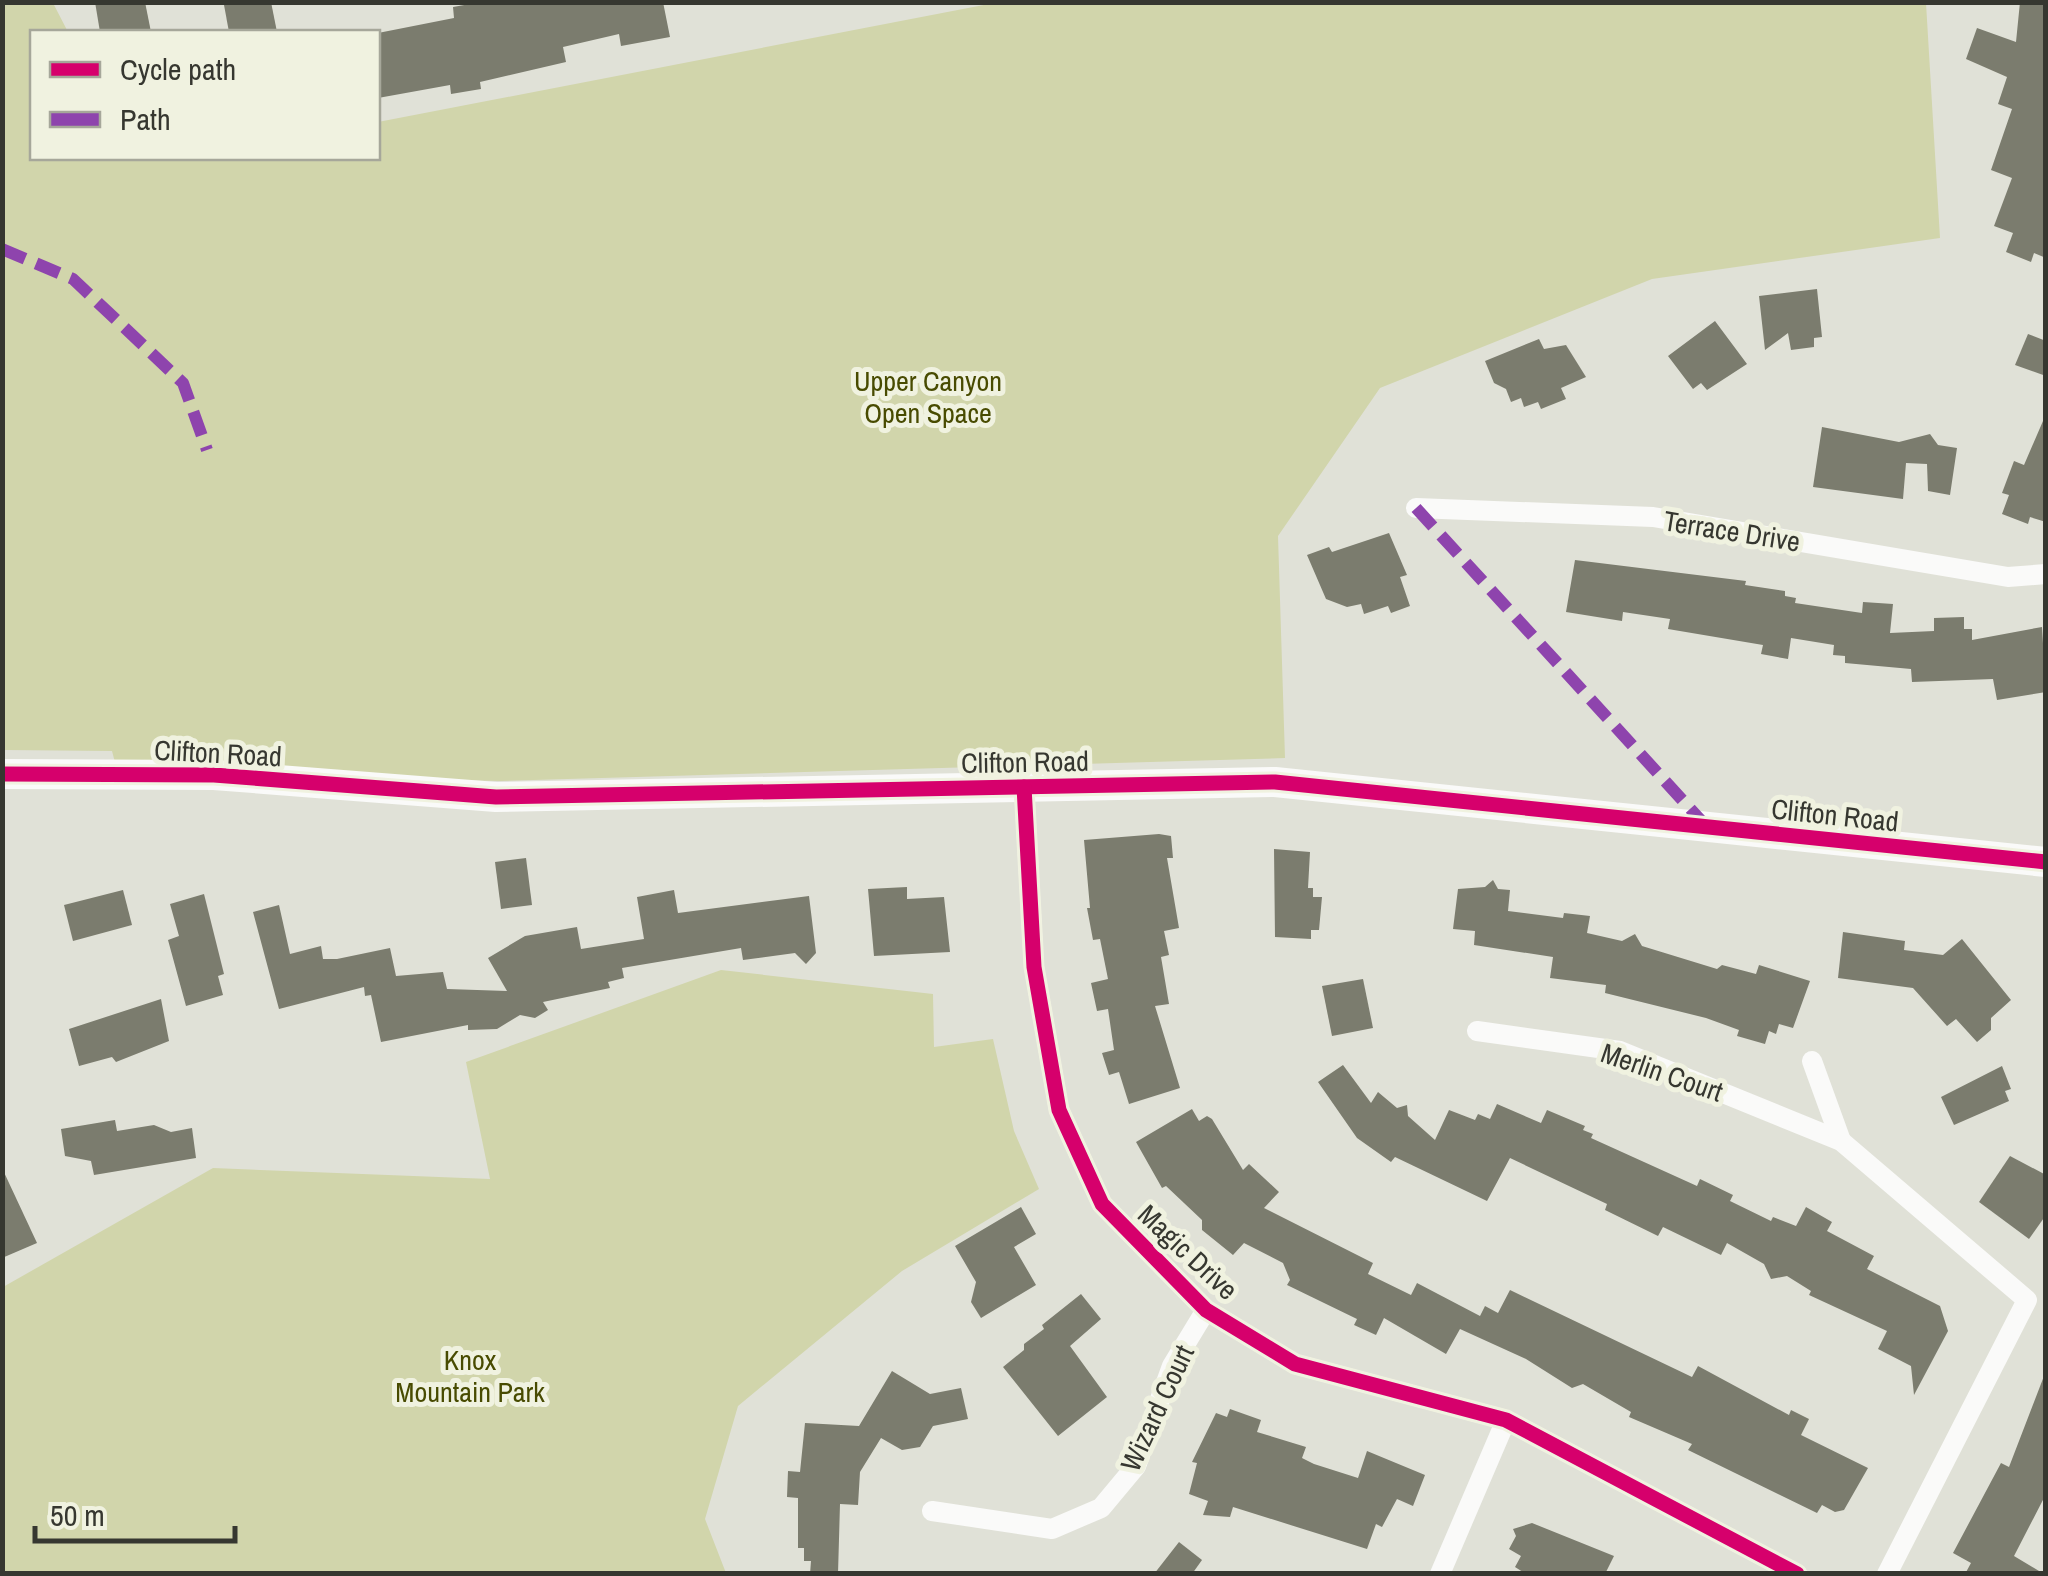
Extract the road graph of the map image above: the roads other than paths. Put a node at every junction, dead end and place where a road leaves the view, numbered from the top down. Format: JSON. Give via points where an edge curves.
{"nodes":[{"id":1,"x":1416,"y":508,"type":"dead end"},
{"id":2,"x":2046,"y":574,"type":"edge"},
{"id":3,"x":2,"y":774,"type":"edge"},
{"id":4,"x":1024,"y":787,"type":"junction"},
{"id":5,"x":2046,"y":862,"type":"edge"},
{"id":6,"x":1477,"y":1031,"type":"dead end"},
{"id":7,"x":1812,"y":1062,"type":"dead end"},
{"id":8,"x":1841,"y":1141,"type":"junction"},
{"id":9,"x":2036,"y":1301,"type":"edge"},
{"id":10,"x":1206,"y":1310,"type":"junction"},
{"id":11,"x":1506,"y":1420,"type":"junction"},
{"id":12,"x":932,"y":1512,"type":"dead end"},
{"id":13,"x":1440,"y":1574,"type":"edge"},
{"id":14,"x":1796,"y":1574,"type":"edge"},
{"id":15,"x":1887,"y":1574,"type":"edge"}],
"edges":[{"from":1,"to":2,"type":"street","name":"Terrace Drive","via":[[1652,517],[2008,577]]},
{"from":3,"to":4,"type":"street","name":"Clifton Road","via":[[214,776],[496,797]]},
{"from":4,"to":5,"type":"street","name":"Clifton Road","via":[[1275,782]]},
{"from":4,"to":10,"type":"street","name":"Magic Drive","via":[[1034,967],[1059,1110],[1102,1204]]},
{"from":6,"to":8,"type":"street","name":"Merlin Court","via":[[1620,1051]]},
{"from":7,"to":8,"type":"street","name":"Merlin Court"},
{"from":8,"to":9,"type":"street","name":"Merlin Court"},
{"from":9,"to":15,"type":"street","name":"Merlin Court"},
{"from":10,"to":11,"type":"street","name":"Magic Drive","via":[[1295,1364]]},
{"from":10,"to":12,"type":"street","name":"Wizard Court","via":[[1172,1366],[1136,1466],[1101,1508],[1052,1528]]},
{"from":11,"to":13,"type":"street"},
{"from":11,"to":14,"type":"street","name":"Magic Drive"}]}
